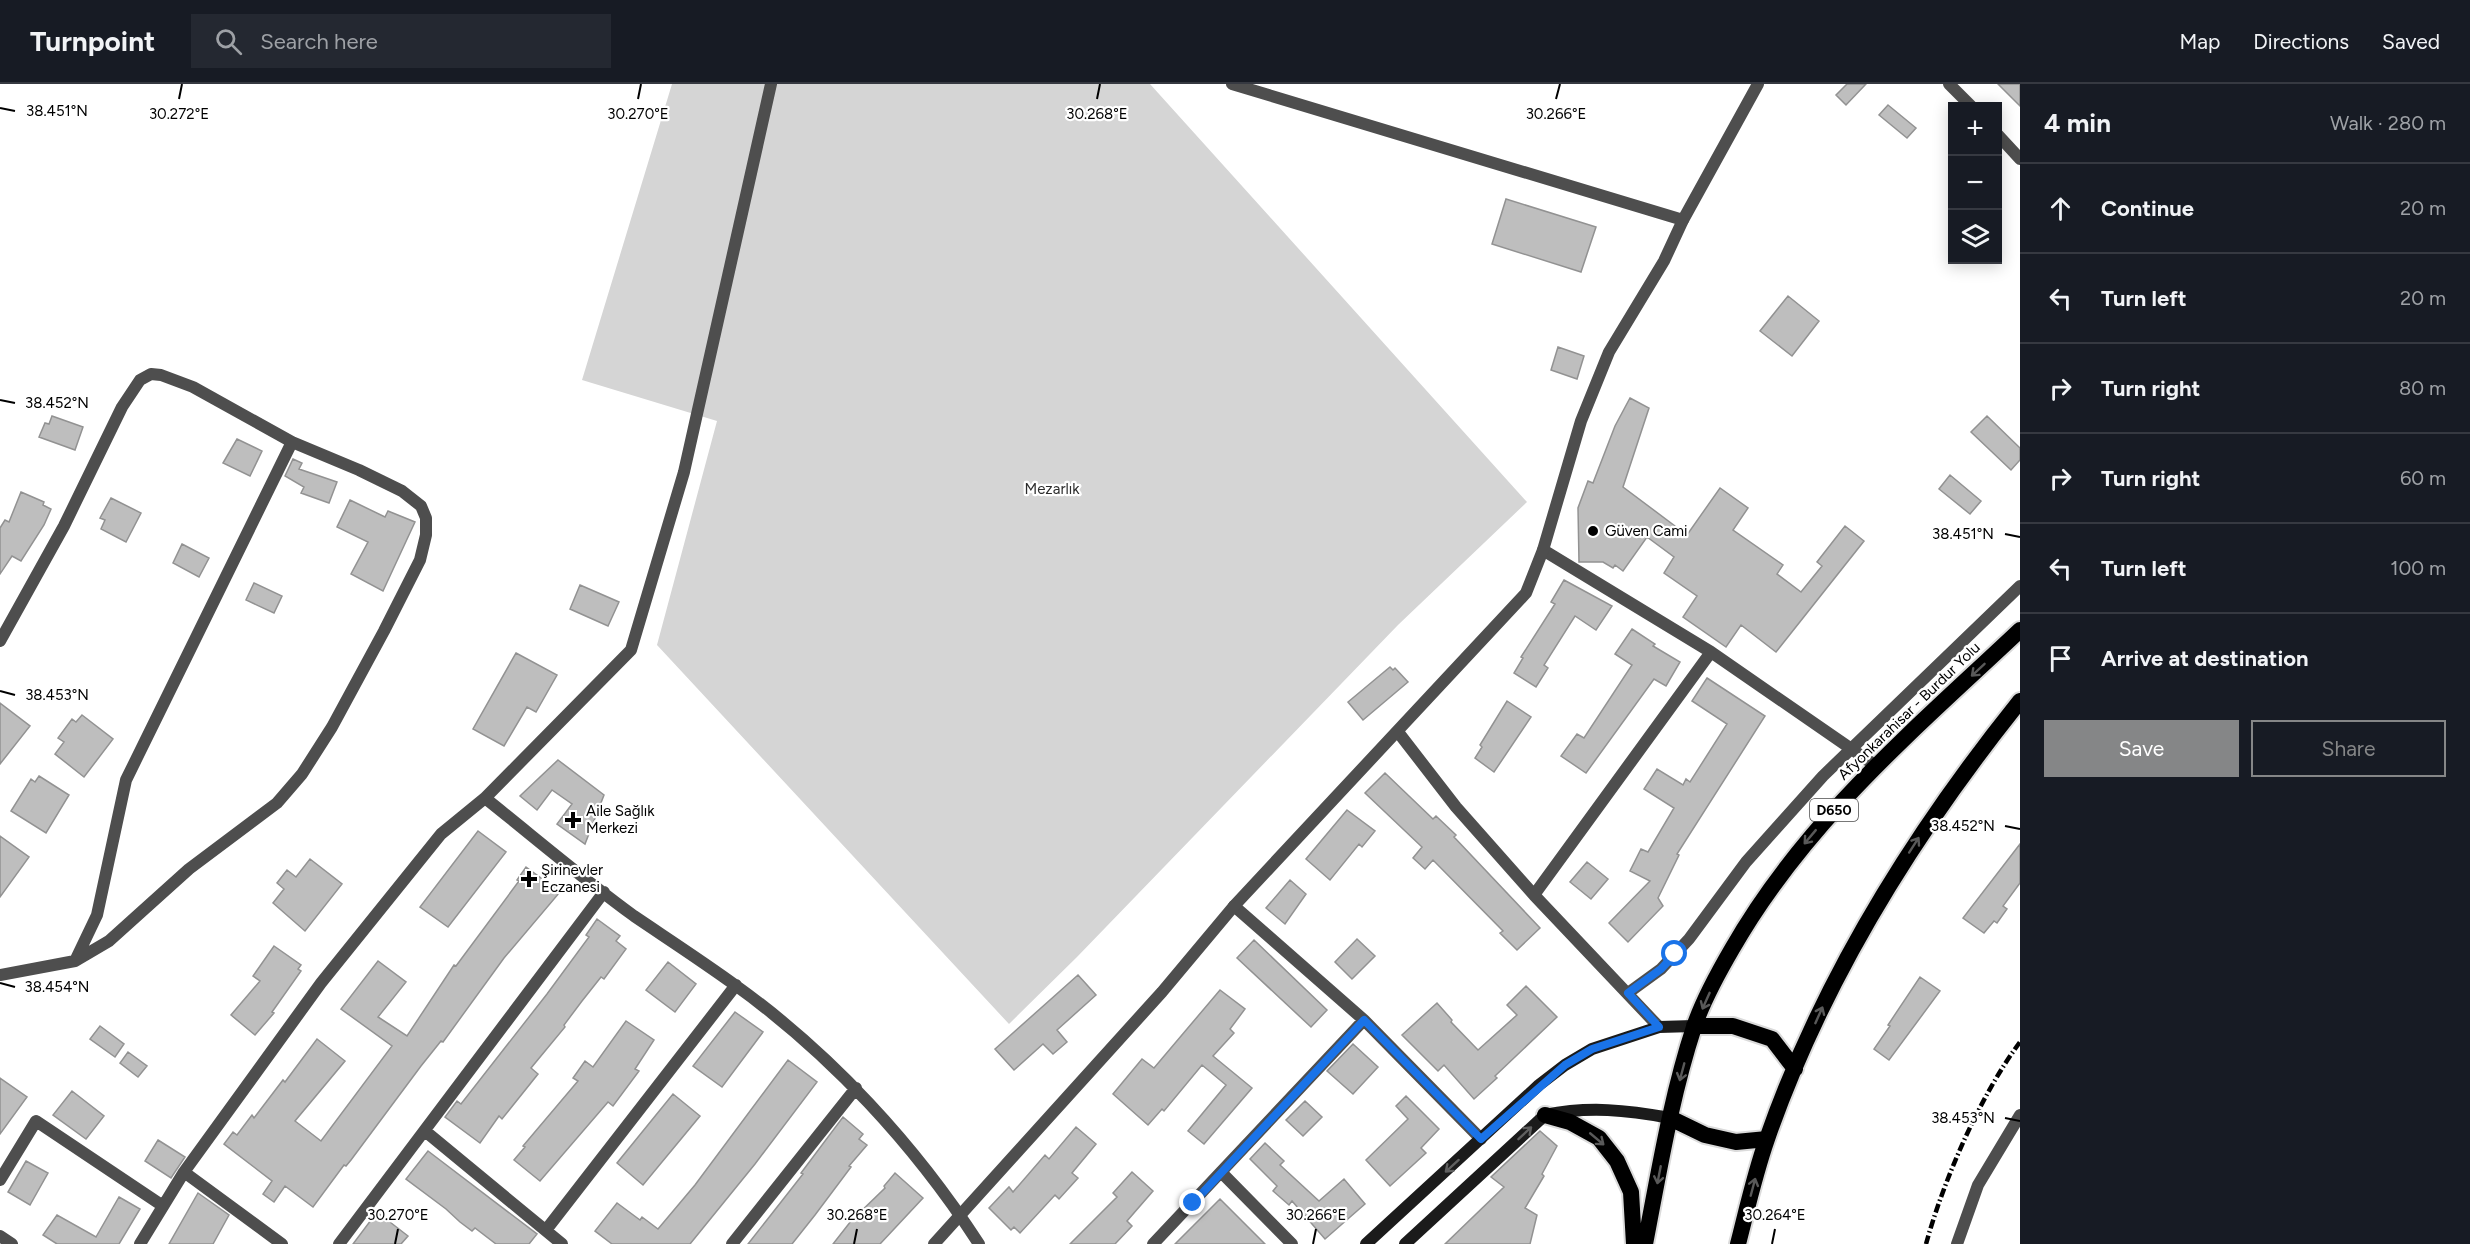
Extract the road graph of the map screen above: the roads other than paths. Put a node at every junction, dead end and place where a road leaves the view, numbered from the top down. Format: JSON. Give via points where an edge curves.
{"nodes":[{"id":1,"x":771,"y":84,"type":"edge"},
{"id":2,"x":1232,"y":84,"type":"edge"},
{"id":3,"x":1949,"y":84,"type":"edge"},
{"id":4,"x":1754,"y":85,"type":"edge"},
{"id":5,"x":1967,"y":102,"type":"edge"},
{"id":6,"x":2002,"y":139,"type":"edge"},
{"id":7,"x":2020,"y":159,"type":"edge"},
{"id":8,"x":1683,"y":220,"type":"junction"},
{"id":9,"x":292,"y":442,"type":"junction"},
{"id":10,"x":1543,"y":550,"type":"junction"},
{"id":11,"x":2020,"y":586,"type":"edge"},
{"id":12,"x":2020,"y":630,"type":"edge"},
{"id":13,"x":0,"y":640,"type":"edge"},
{"id":14,"x":1711,"y":652,"type":"junction"},
{"id":15,"x":2020,"y":700,"type":"edge"},
{"id":16,"x":1398,"y":732,"type":"junction"},
{"id":17,"x":1852,"y":748,"type":"junction"},
{"id":18,"x":1876,"y":766,"type":"junction"},
{"id":19,"x":484,"y":798,"type":"junction"},
{"id":20,"x":604,"y":892,"type":"junction"},
{"id":21,"x":1533,"y":895,"type":"junction"},
{"id":22,"x":1233,"y":906,"type":"junction"},
{"id":23,"x":75,"y":961,"type":"junction"},
{"id":24,"x":0,"y":975,"type":"edge"},
{"id":25,"x":736,"y":985,"type":"junction"},
{"id":26,"x":1628,"y":993,"type":"junction"},
{"id":27,"x":1364,"y":1020,"type":"junction"},
{"id":28,"x":1695,"y":1026,"type":"junction"},
{"id":29,"x":1659,"y":1027,"type":"junction"},
{"id":30,"x":1795,"y":1069,"type":"junction"},
{"id":31,"x":856,"y":1088,"type":"junction"},
{"id":32,"x":1545,"y":1115,"type":"junction"},
{"id":33,"x":2020,"y":1115,"type":"edge"},
{"id":34,"x":1670,"y":1118,"type":"junction"},
{"id":35,"x":425,"y":1131,"type":"junction"},
{"id":36,"x":1767,"y":1138,"type":"junction"},
{"id":37,"x":1481,"y":1139,"type":"junction"},
{"id":38,"x":184,"y":1172,"type":"junction"},
{"id":39,"x":1222,"y":1173,"type":"junction"},
{"id":40,"x":0,"y":1180,"type":"edge"},
{"id":41,"x":163,"y":1206,"type":"junction"},
{"id":42,"x":960,"y":1215,"type":"junction"},
{"id":43,"x":546,"y":1230,"type":"junction"},
{"id":44,"x":0,"y":1236,"type":"edge"},
{"id":45,"x":12,"y":1244,"type":"edge"},
{"id":46,"x":140,"y":1244,"type":"edge"},
{"id":47,"x":282,"y":1244,"type":"edge"},
{"id":48,"x":339,"y":1244,"type":"edge"},
{"id":49,"x":562,"y":1244,"type":"edge"},
{"id":50,"x":732,"y":1244,"type":"edge"},
{"id":51,"x":934,"y":1244,"type":"edge"},
{"id":52,"x":979,"y":1244,"type":"edge"},
{"id":53,"x":1153,"y":1244,"type":"edge"},
{"id":54,"x":1292,"y":1244,"type":"edge"},
{"id":55,"x":1366,"y":1244,"type":"edge"},
{"id":56,"x":1405,"y":1244,"type":"edge"},
{"id":57,"x":1634,"y":1244,"type":"edge"},
{"id":58,"x":1645,"y":1244,"type":"edge"},
{"id":59,"x":1738,"y":1244,"type":"edge"},
{"id":60,"x":1957,"y":1244,"type":"edge"}],
"edges":[{"from":1,"to":19,"type":"street","via":[[684,472],[631,650]]},
{"from":2,"to":8,"type":"street"},
{"from":3,"to":5,"type":"street"},
{"from":4,"to":8,"type":"street"},
{"from":6,"to":7,"type":"street"},
{"from":8,"to":10,"type":"street","via":[[1664,261],[1609,352],[1581,422]]},
{"from":9,"to":13,"type":"street","via":[[193,387],[161,375],[151,374],[140,380],[122,407],[64,526]]},
{"from":9,"to":23,"type":"street","via":[[126,780],[97,915]]},
{"from":9,"to":23,"type":"street","via":[[391,486],[421,506],[426,535],[420,560],[332,727],[302,774],[277,803],[189,869],[109,941]]},
{"from":10,"to":14,"type":"street"},
{"from":10,"to":16,"type":"street","via":[[1526,593]]},
{"from":11,"to":17,"type":"street"},
{"from":12,"to":18,"type":"highway","name":"Afyonkarahisar - Burdur Yolu","number":"D650","one_way":true},
{"from":14,"to":17,"type":"street"},
{"from":14,"to":21,"type":"street"},
{"from":30,"to":15,"type":"highway","one_way":true,"via":[[1833,984],[1884,891],[1969,765]]},
{"from":16,"to":21,"type":"street","via":[[1456,807]]},
{"from":16,"to":22,"type":"street"},
{"from":17,"to":18,"type":"street"},
{"from":17,"to":26,"type":"street","via":[[1768,837],[1675,954]]},
{"from":18,"to":28,"type":"highway","name":"Afyonkarahisar - Burdur Yolu","number":"D650","one_way":true,"via":[[1781,871],[1718,974]]},
{"from":19,"to":20,"type":"street"},
{"from":19,"to":38,"type":"street","via":[[441,834],[321,983]]},
{"from":20,"to":25,"type":"street"},
{"from":20,"to":35,"type":"street"},
{"from":21,"to":26,"type":"street"},
{"from":22,"to":27,"type":"street"},
{"from":22,"to":42,"type":"street","via":[[1162,992]]},
{"from":23,"to":24,"type":"street"},
{"from":25,"to":31,"type":"street"},
{"from":25,"to":43,"type":"street"},
{"from":26,"to":29,"type":"street"},
{"from":27,"to":37,"type":"street"},
{"from":27,"to":39,"type":"street"},
{"from":28,"to":29,"type":"main road"},
{"from":28,"to":30,"type":"highway","via":[[1733,1026],[1772,1039]]},
{"from":28,"to":34,"type":"highway","name":"Afyonkarahisar - Burdur Yolu","number":"D650","one_way":true},
{"from":29,"to":37,"type":"main road","via":[[1592,1049],[1565,1065]]},
{"from":30,"to":36,"type":"highway"},
{"from":31,"to":42,"type":"street"},
{"from":31,"to":50,"type":"street"},
{"from":32,"to":34,"type":"main road","via":[[1575,1109],[1630,1111]]},
{"from":56,"to":32,"type":"main road","one_way":true},
{"from":32,"to":57,"type":"highway","one_way":true,"via":[[1570,1122],[1599,1138],[1617,1161],[1630,1192]]},
{"from":33,"to":60,"type":"street","via":[[1978,1185]]},
{"from":34,"to":36,"type":"highway","via":[[1705,1135],[1736,1143]]},
{"from":34,"to":58,"type":"highway","name":"Afyonkarahisar - Burdur Yolu","number":"D650","one_way":true},
{"from":35,"to":43,"type":"street"},
{"from":35,"to":48,"type":"street"},
{"from":59,"to":36,"type":"highway","one_way":true},
{"from":37,"to":55,"type":"main road","one_way":true},
{"from":38,"to":41,"type":"street"},
{"from":38,"to":47,"type":"street"},
{"from":39,"to":53,"type":"street"},
{"from":39,"to":54,"type":"street"},
{"from":40,"to":41,"type":"street","via":[[36,1121]]},
{"from":41,"to":46,"type":"street"},
{"from":42,"to":51,"type":"street"},
{"from":42,"to":52,"type":"street"},
{"from":43,"to":49,"type":"street"},
{"from":44,"to":45,"type":"street"}]}
